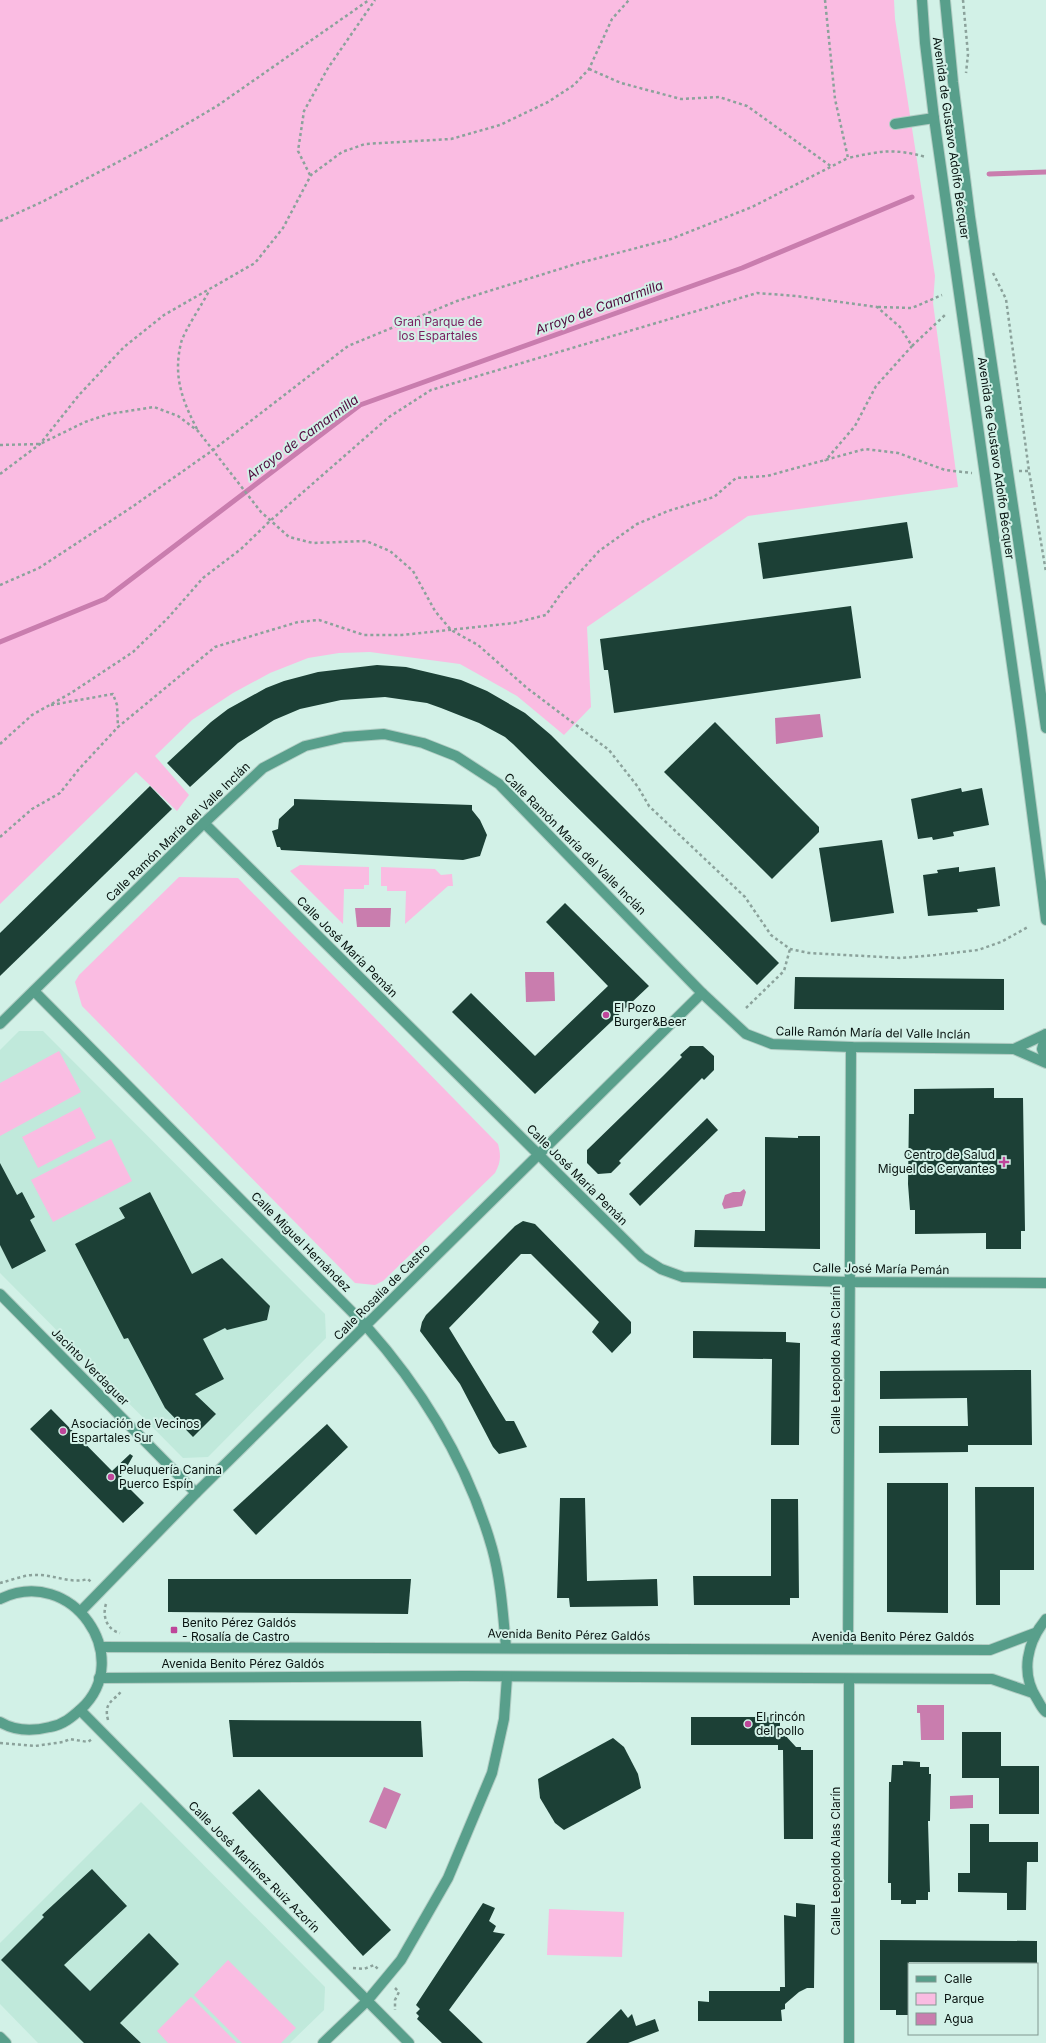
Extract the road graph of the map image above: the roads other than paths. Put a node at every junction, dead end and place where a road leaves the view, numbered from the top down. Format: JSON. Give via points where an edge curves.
{"nodes":[{"id":1,"x":922,"y":0,"type":"edge"},
{"id":2,"x":945,"y":0,"type":"edge"},
{"id":3,"x":934,"y":118,"type":"junction"},
{"id":4,"x":895,"y":124,"type":"dead end"},
{"id":5,"x":1046,"y":724,"type":"edge"},
{"id":6,"x":1046,"y":728,"type":"edge"},
{"id":7,"x":204,"y":823,"type":"junction"},
{"id":8,"x":1046,"y":920,"type":"edge"},
{"id":9,"x":34,"y":991,"type":"junction"},
{"id":10,"x":702,"y":992,"type":"junction"},
{"id":11,"x":0,"y":1024,"type":"edge"},
{"id":12,"x":1046,"y":1034,"type":"edge"},
{"id":13,"x":851,"y":1047,"type":"junction"},
{"id":14,"x":1014,"y":1049,"type":"junction"},
{"id":15,"x":1046,"y":1061,"type":"edge"},
{"id":16,"x":537,"y":1154,"type":"junction"},
{"id":17,"x":849,"y":1282,"type":"junction"},
{"id":18,"x":1046,"y":1283,"type":"edge"},
{"id":19,"x":0,"y":1294,"type":"edge"},
{"id":20,"x":366,"y":1326,"type":"junction"},
{"id":21,"x":196,"y":1493,"type":"junction"},
{"id":22,"x":0,"y":1599,"type":"edge"},
{"id":23,"x":81,"y":1611,"type":"junction"},
{"id":24,"x":1046,"y":1619,"type":"edge"},
{"id":25,"x":1035,"y":1633,"type":"junction"},
{"id":26,"x":100,"y":1647,"type":"junction"},
{"id":27,"x":506,"y":1647,"type":"junction"},
{"id":28,"x":848,"y":1649,"type":"junction"},
{"id":29,"x":507,"y":1677,"type":"junction"},
{"id":30,"x":99,"y":1678,"type":"junction"},
{"id":31,"x":849,"y":1679,"type":"junction"},
{"id":32,"x":1033,"y":1693,"type":"junction"},
{"id":33,"x":80,"y":1710,"type":"junction"},
{"id":34,"x":1046,"y":1712,"type":"edge"},
{"id":35,"x":1,"y":1724,"type":"edge"},
{"id":36,"x":367,"y":2001,"type":"junction"},
{"id":37,"x":0,"y":2037,"type":"edge"},
{"id":38,"x":6,"y":2043,"type":"edge"},
{"id":39,"x":323,"y":2043,"type":"edge"},
{"id":40,"x":409,"y":2043,"type":"edge"},
{"id":41,"x":849,"y":2043,"type":"edge"}],
"edges":[{"from":1,"to":3,"type":"street","name":"Avenida de Gustavo Adolfo Bécquer"},
{"from":2,"to":5,"type":"street","name":"Avenida de Gustavo Adolfo Bécquer","via":[[970,218]]},
{"from":3,"to":4,"type":"street"},
{"from":3,"to":8,"type":"street","name":"Avenida de Gustavo Adolfo Bécquer"},
{"from":5,"to":6,"type":"street","name":"Avenida de Gustavo Adolfo Bécquer"},
{"from":7,"to":9,"type":"street","name":"Calle Ramón María del Valle Inclán"},
{"from":7,"to":10,"type":"street","name":"Calle Ramón María del Valle Inclán","via":[[263,768],[305,746],[344,738],[384,734],[423,743],[456,756],[499,784]]},
{"from":7,"to":16,"type":"street","name":"Calle José María Pemán"},
{"from":9,"to":11,"type":"street","name":"Calle Ramón María del Valle Inclán"},
{"from":9,"to":20,"type":"street","name":"Calle Miguel Hernández"},
{"from":10,"to":13,"type":"street","name":"Calle Ramón María del Valle Inclán","via":[[746,1034],[772,1044]]},
{"from":10,"to":16,"type":"street","name":"Calle Rosalía de Castro"},
{"from":12,"to":14,"type":"street","name":"Calle Ramón María del Valle Inclán"},
{"from":12,"to":15,"type":"street","via":[[1042,1049]]},
{"from":13,"to":14,"type":"street","name":"Calle Ramón María del Valle Inclán"},
{"from":13,"to":17,"type":"street","name":"Calle Leopoldo Alas Clarín"},
{"from":14,"to":15,"type":"street","name":"Calle Ramón María del Valle Inclán"},
{"from":16,"to":17,"type":"street","name":"Calle José María Pemán","via":[[642,1258],[660,1269],[683,1278]]},
{"from":16,"to":20,"type":"street","name":"Calle Rosalía de Castro"},
{"from":17,"to":18,"type":"street","name":"Calle José María Pemán"},
{"from":17,"to":28,"type":"street","name":"Calle Leopoldo Alas Clarín"},
{"from":19,"to":21,"type":"street","name":"Jacinto Verdaguer"},
{"from":20,"to":21,"type":"street","name":"Calle Rosalía de Castro"},
{"from":20,"to":27,"type":"street","name":"Calle Miguel Hernández","via":[[393,1356],[436,1418],[470,1481],[492,1549],[503,1609]]},
{"from":21,"to":23,"type":"street","name":"Calle Rosalía de Castro"},
{"from":22,"to":23,"type":"street","via":[[20,1592],[43,1592],[64,1599]]},
{"from":23,"to":26,"type":"street","via":[[94,1630]]},
{"from":24,"to":25,"type":"street"},
{"from":25,"to":28,"type":"street","name":"Avenida Benito Pérez Galdós","via":[[990,1650]]},
{"from":25,"to":32,"type":"street","via":[[1028,1651],[1027,1672]]},
{"from":26,"to":27,"type":"street","name":"Avenida Benito Pérez Galdós"},
{"from":26,"to":30,"type":"street"},
{"from":27,"to":28,"type":"street","name":"Avenida Benito Pérez Galdós"},
{"from":29,"to":30,"type":"street","name":"Avenida Benito Pérez Galdós"},
{"from":29,"to":31,"type":"street","name":"Avenida Benito Pérez Galdós"},
{"from":29,"to":36,"type":"street","via":[[504,1719],[492,1773],[448,1878],[401,1960]]},
{"from":30,"to":33,"type":"street","via":[[95,1690]]},
{"from":31,"to":32,"type":"street","name":"Avenida Benito Pérez Galdós","via":[[992,1679]]},
{"from":31,"to":41,"type":"street","name":"Calle Leopoldo Alas Clarín"},
{"from":32,"to":34,"type":"street"},
{"from":33,"to":35,"type":"street","via":[[57,1726],[39,1730],[19,1729]]},
{"from":33,"to":36,"type":"street","name":"Calle José Martínez Ruiz Azorín"},
{"from":36,"to":39,"type":"street"},
{"from":36,"to":40,"type":"street","name":"Calle José Martínez Ruiz Azorín"},
{"from":37,"to":38,"type":"street"}]}
